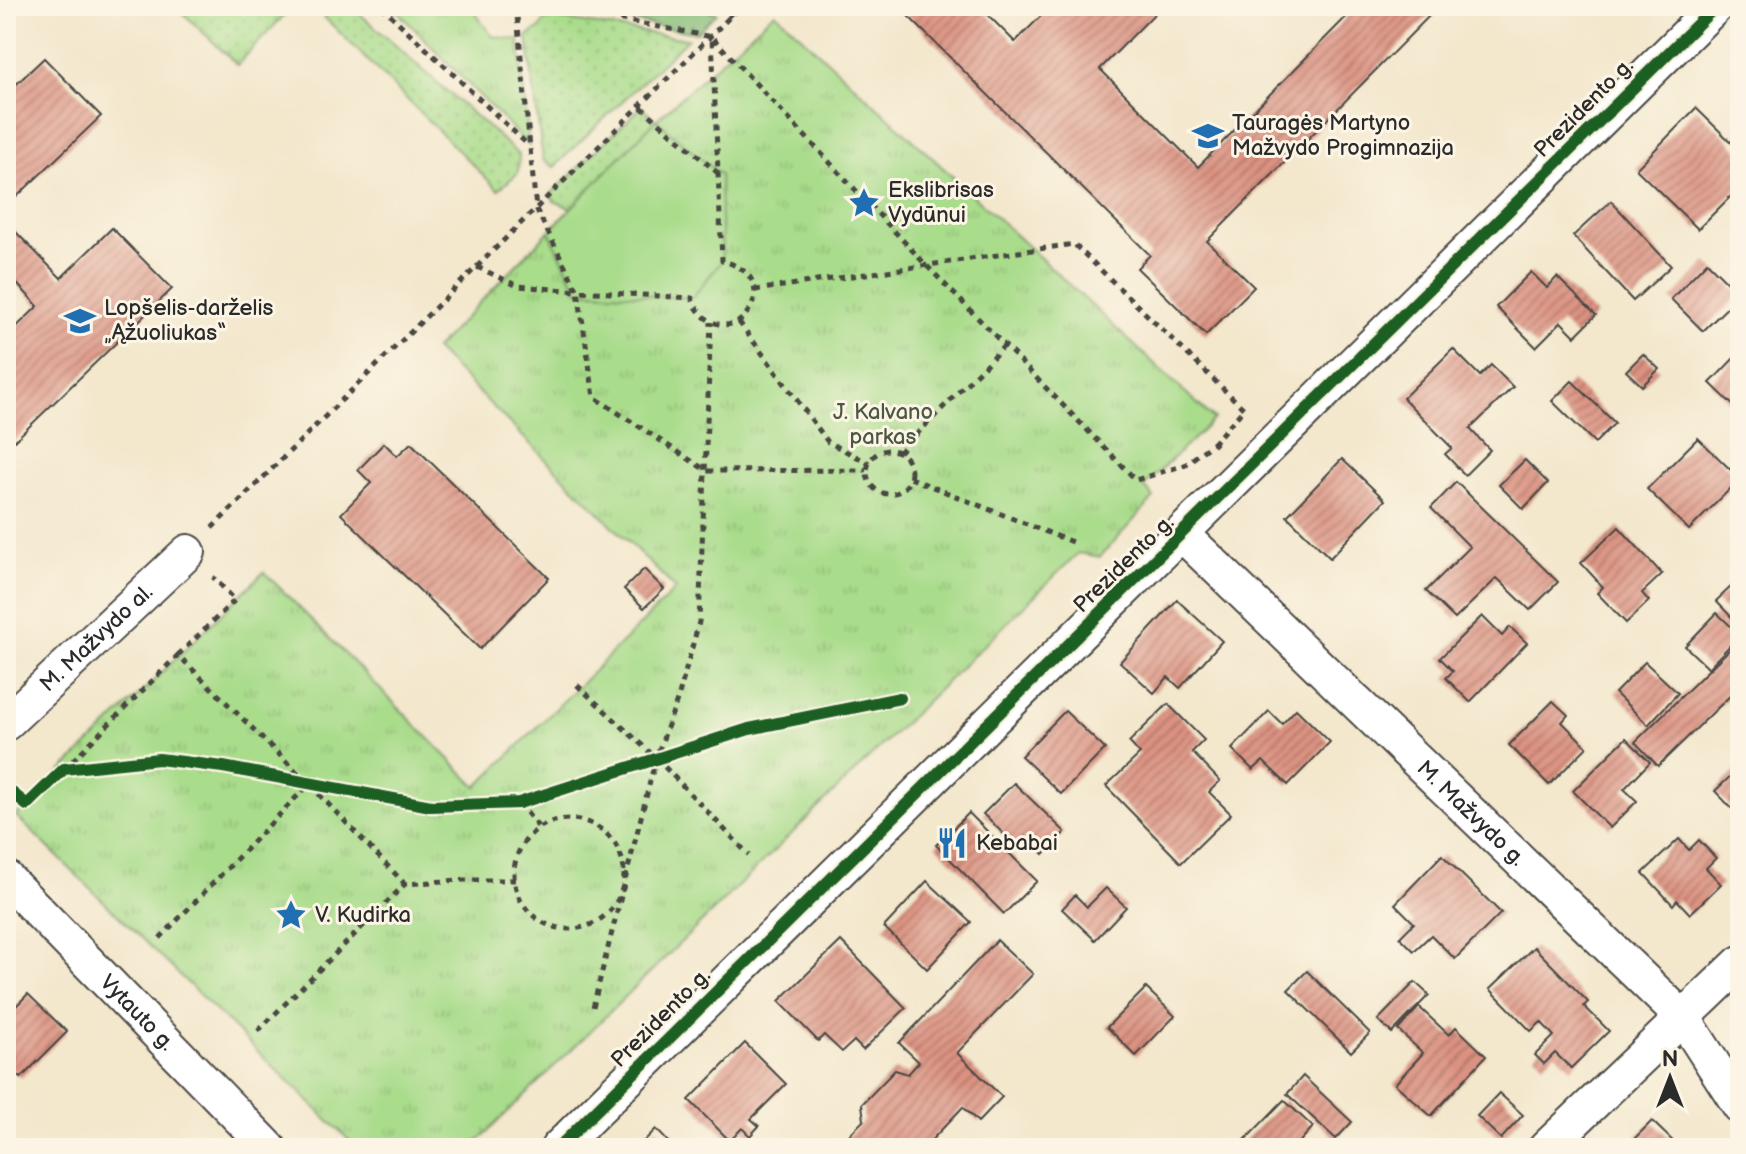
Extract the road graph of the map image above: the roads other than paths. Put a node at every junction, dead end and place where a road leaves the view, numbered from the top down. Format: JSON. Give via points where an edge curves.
{"nodes":[{"id":1,"x":1716,"y":6,"type":"edge"},
{"id":2,"x":1182,"y":534,"type":"junction"},
{"id":3,"x":188,"y":552,"type":"road end"},
{"id":4,"x":6,"y":723,"type":"edge"},
{"id":5,"x":6,"y":878,"type":"edge"},
{"id":6,"x":1740,"y":963,"type":"edge"},
{"id":7,"x":1684,"y":1019,"type":"junction"},
{"id":8,"x":1740,"y":1106,"type":"edge"},
{"id":9,"x":269,"y":1148,"type":"edge"},
{"id":10,"x":558,"y":1148,"type":"edge"},
{"id":11,"x":1546,"y":1148,"type":"edge"}],
"edges":[{"from":1,"to":2,"type":"street","name":"Prezidento g."},
{"from":2,"to":7,"type":"street","name":"M. Mažvydo g."},
{"from":2,"to":10,"type":"street","name":"Prezidento g."},
{"from":3,"to":4,"type":"street","name":"M. Mažvydo al."},
{"from":5,"to":9,"type":"street","name":"Vytauto g."},
{"from":6,"to":7,"type":"street"},
{"from":7,"to":8,"type":"street","name":"M. Mažvydo g."},
{"from":7,"to":11,"type":"street"}]}
